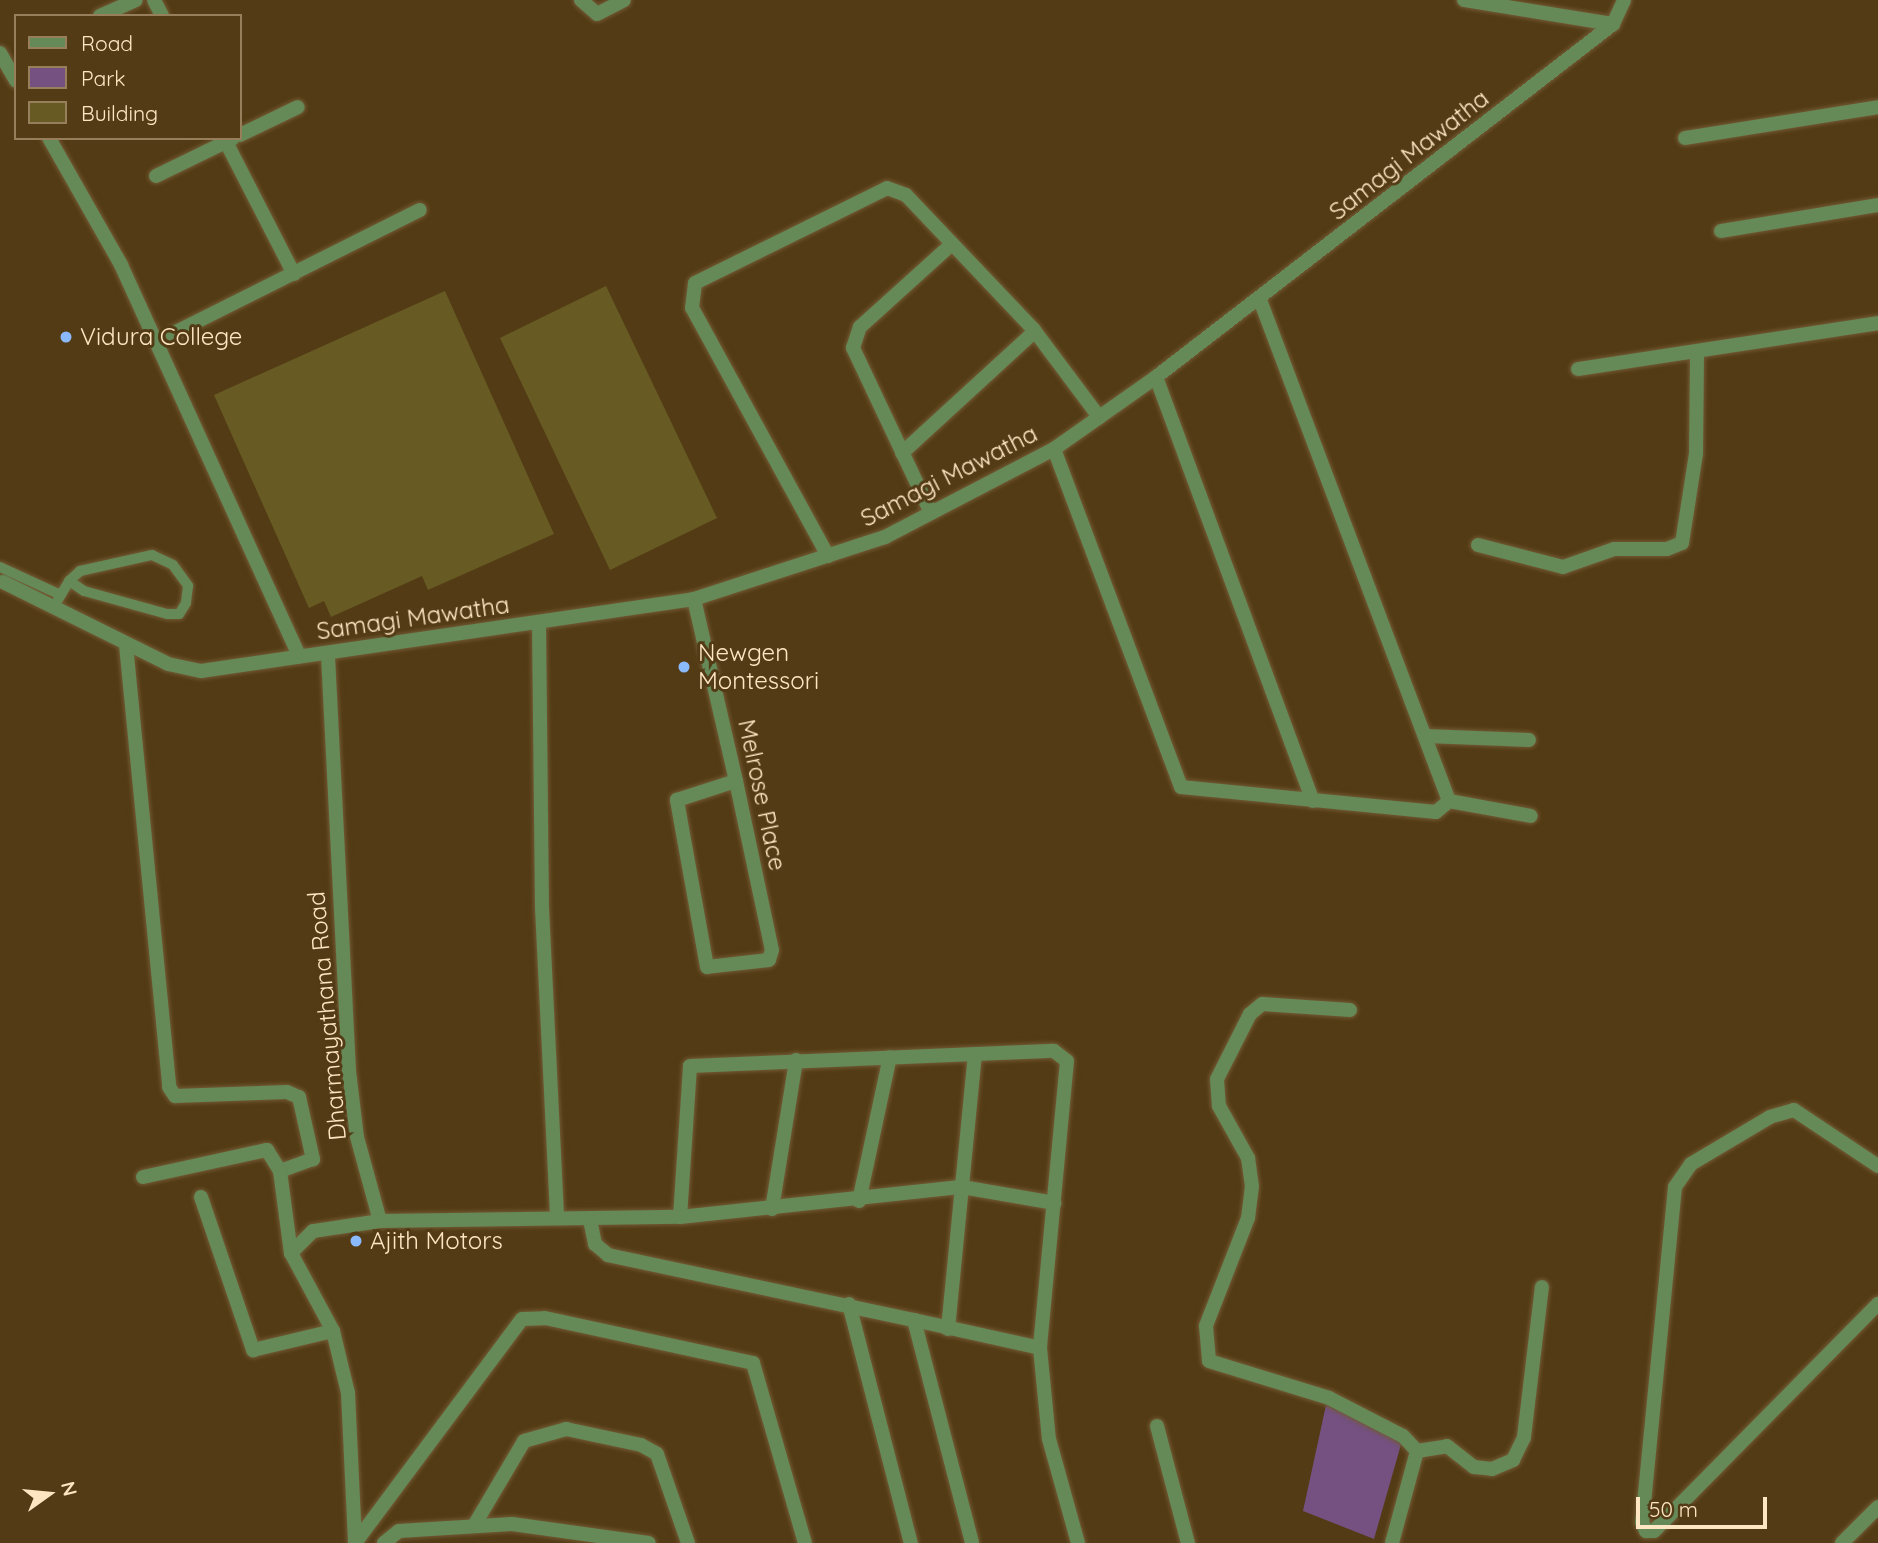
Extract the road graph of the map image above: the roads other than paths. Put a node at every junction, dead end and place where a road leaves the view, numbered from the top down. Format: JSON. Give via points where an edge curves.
{"nodes":[{"id":1,"x":136,"y":0,"type":"edge"},
{"id":2,"x":580,"y":0,"type":"edge"},
{"id":3,"x":624,"y":0,"type":"edge"},
{"id":4,"x":1464,"y":0,"type":"edge"},
{"id":5,"x":1624,"y":0,"type":"edge"},
{"id":6,"x":104,"y":14,"type":"edge"},
{"id":7,"x":1613,"y":24,"type":"junction"},
{"id":8,"x":0,"y":53,"type":"edge"},
{"id":9,"x":14,"y":78,"type":"edge"},
{"id":10,"x":298,"y":107,"type":"dead end"},
{"id":11,"x":1878,"y":107,"type":"edge"},
{"id":12,"x":242,"y":134,"type":"edge"},
{"id":13,"x":1685,"y":138,"type":"dead end"},
{"id":14,"x":50,"y":140,"type":"edge"},
{"id":15,"x":226,"y":140,"type":"edge"},
{"id":16,"x":228,"y":140,"type":"edge"},
{"id":17,"x":156,"y":176,"type":"dead end"},
{"id":18,"x":1878,"y":205,"type":"edge"},
{"id":19,"x":420,"y":210,"type":"dead end"},
{"id":20,"x":1721,"y":231,"type":"dead end"},
{"id":21,"x":951,"y":244,"type":"junction"},
{"id":22,"x":294,"y":274,"type":"junction"},
{"id":23,"x":1260,"y":300,"type":"junction"},
{"id":24,"x":1878,"y":323,"type":"edge"},
{"id":25,"x":1035,"y":331,"type":"junction"},
{"id":26,"x":172,"y":334,"type":"dead end"},
{"id":27,"x":1697,"y":354,"type":"junction"},
{"id":28,"x":1577,"y":369,"type":"dead end"},
{"id":29,"x":1156,"y":377,"type":"junction"},
{"id":30,"x":1099,"y":417,"type":"junction"},
{"id":31,"x":1054,"y":449,"type":"junction"},
{"id":32,"x":902,"y":453,"type":"junction"},
{"id":33,"x":931,"y":513,"type":"junction"},
{"id":34,"x":1478,"y":545,"type":"dead end"},
{"id":35,"x":828,"y":556,"type":"junction"},
{"id":36,"x":1,"y":575,"type":"edge"},
{"id":37,"x":69,"y":581,"type":"junction"},
{"id":38,"x":694,"y":598,"type":"junction"},
{"id":39,"x":57,"y":601,"type":"junction"},
{"id":40,"x":539,"y":623,"type":"junction"},
{"id":41,"x":126,"y":645,"type":"junction"},
{"id":42,"x":299,"y":656,"type":"junction"},
{"id":43,"x":328,"y":656,"type":"junction"},
{"id":44,"x":1426,"y":736,"type":"junction"},
{"id":45,"x":1529,"y":740,"type":"dead end"},
{"id":46,"x":736,"y":781,"type":"junction"},
{"id":47,"x":1312,"y":801,"type":"junction"},
{"id":48,"x":1449,"y":801,"type":"junction"},
{"id":49,"x":1531,"y":816,"type":"dead end"},
{"id":50,"x":1350,"y":1010,"type":"dead end"},
{"id":51,"x":975,"y":1054,"type":"junction"},
{"id":52,"x":890,"y":1056,"type":"junction"},
{"id":53,"x":796,"y":1060,"type":"junction"},
{"id":54,"x":1878,"y":1166,"type":"edge"},
{"id":55,"x":281,"y":1171,"type":"junction"},
{"id":56,"x":144,"y":1177,"type":"dead end"},
{"id":57,"x":962,"y":1187,"type":"junction"},
{"id":58,"x":201,"y":1197,"type":"dead end"},
{"id":59,"x":859,"y":1201,"type":"junction"},
{"id":60,"x":1055,"y":1203,"type":"junction"},
{"id":61,"x":772,"y":1209,"type":"junction"},
{"id":62,"x":557,"y":1216,"type":"junction"},
{"id":63,"x":680,"y":1216,"type":"junction"},
{"id":64,"x":590,"y":1220,"type":"junction"},
{"id":65,"x":380,"y":1221,"type":"junction"},
{"id":66,"x":291,"y":1253,"type":"junction"},
{"id":67,"x":1542,"y":1287,"type":"dead end"},
{"id":68,"x":849,"y":1304,"type":"junction"},
{"id":69,"x":1878,"y":1304,"type":"edge"},
{"id":70,"x":914,"y":1320,"type":"junction"},
{"id":71,"x":948,"y":1329,"type":"junction"},
{"id":72,"x":333,"y":1331,"type":"junction"},
{"id":73,"x":1040,"y":1348,"type":"junction"},
{"id":74,"x":1157,"y":1426,"type":"dead end"},
{"id":75,"x":1417,"y":1451,"type":"junction"},
{"id":76,"x":1876,"y":1512,"type":"edge"},
{"id":77,"x":475,"y":1524,"type":"junction"},
{"id":78,"x":355,"y":1543,"type":"edge"},
{"id":79,"x":384,"y":1543,"type":"edge"},
{"id":80,"x":649,"y":1543,"type":"edge"},
{"id":81,"x":688,"y":1543,"type":"edge"},
{"id":82,"x":805,"y":1543,"type":"edge"},
{"id":83,"x":911,"y":1543,"type":"edge"},
{"id":84,"x":972,"y":1543,"type":"edge"},
{"id":85,"x":1077,"y":1543,"type":"edge"},
{"id":86,"x":1188,"y":1543,"type":"edge"},
{"id":87,"x":1392,"y":1543,"type":"edge"},
{"id":88,"x":1842,"y":1543,"type":"edge"}],
"edges":[{"from":1,"to":6,"type":"street"},
{"from":2,"to":3,"type":"street","via":[[597,14]]},
{"from":4,"to":7,"type":"street"},
{"from":5,"to":7,"type":"street","name":"Samagi Mawatha"},
{"from":7,"to":23,"type":"street","name":"Samagi Mawatha"},
{"from":8,"to":9,"type":"street"},
{"from":10,"to":12,"type":"street"},
{"from":11,"to":13,"type":"street"},
{"from":14,"to":42,"type":"street","via":[[121,265]]},
{"from":15,"to":17,"type":"street"},
{"from":16,"to":22,"type":"street"},
{"from":18,"to":20,"type":"street"},
{"from":19,"to":22,"type":"street"},
{"from":21,"to":25,"type":"street"},
{"from":21,"to":32,"type":"street","via":[[860,327],[853,348]]},
{"from":21,"to":35,"type":"street","via":[[906,195],[887,188],[695,283],[692,308]]},
{"from":22,"to":26,"type":"street"},
{"from":23,"to":29,"type":"street","name":"Samagi Mawatha"},
{"from":23,"to":44,"type":"street"},
{"from":24,"to":27,"type":"street"},
{"from":25,"to":30,"type":"street"},
{"from":25,"to":32,"type":"street"},
{"from":27,"to":28,"type":"street"},
{"from":27,"to":34,"type":"street","via":[[1696,454],[1682,543],[1667,549],[1614,549],[1563,567]]},
{"from":29,"to":30,"type":"street","name":"Samagi Mawatha"},
{"from":29,"to":47,"type":"street"},
{"from":30,"to":31,"type":"street","name":"Samagi Mawatha"},
{"from":31,"to":33,"type":"street","name":"Samagi Mawatha"},
{"from":31,"to":47,"type":"street","via":[[1173,779],[1198,792]]},
{"from":32,"to":33,"type":"street"},
{"from":33,"to":35,"type":"street","name":"Samagi Mawatha","via":[[885,537]]},
{"from":35,"to":38,"type":"street","name":"Samagi Mawatha"},
{"from":36,"to":39,"type":"street","name":"Samagi Mawatha"},
{"from":37,"to":37,"type":"lane","via":[[84,591],[167,614],[179,614],[188,586],[173,565],[152,555],[80,571]]},
{"from":37,"to":39,"type":"lane"},
{"from":38,"to":40,"type":"street","name":"Samagi Mawatha"},
{"from":38,"to":46,"type":"street","name":"Melrose Place"},
{"from":39,"to":41,"type":"street","name":"Samagi Mawatha"},
{"from":40,"to":43,"type":"street","name":"Samagi Mawatha"},
{"from":40,"to":62,"type":"street","via":[[542,908]]},
{"from":41,"to":42,"type":"street","name":"Samagi Mawatha","via":[[201,671]]},
{"from":41,"to":55,"type":"street","via":[[169,1087],[175,1096],[287,1092],[299,1097],[313,1159]]},
{"from":42,"to":43,"type":"street","name":"Samagi Mawatha"},
{"from":43,"to":65,"type":"street","name":"Dharmayathana Road","via":[[349,1071],[357,1137]]},
{"from":44,"to":45,"type":"street"},
{"from":44,"to":48,"type":"street"},
{"from":46,"to":46,"type":"street","name":"Melrose Place","via":[[772,950],[769,960],[707,967],[677,800]]},
{"from":47,"to":48,"type":"street","via":[[1436,812]]},
{"from":48,"to":49,"type":"street"},
{"from":50,"to":75,"type":"street","via":[[1262,1004],[1250,1014],[1217,1079],[1219,1106],[1248,1158],[1252,1186],[1248,1218],[1206,1326],[1209,1361],[1329,1398],[1403,1436]]},
{"from":51,"to":52,"type":"street"},
{"from":51,"to":57,"type":"street"},
{"from":51,"to":60,"type":"street","via":[[1054,1051],[1067,1061]]},
{"from":52,"to":53,"type":"street"},
{"from":52,"to":59,"type":"street"},
{"from":53,"to":61,"type":"street"},
{"from":53,"to":63,"type":"street","via":[[690,1066]]},
{"from":54,"to":69,"type":"street","via":[[1794,1110],[1770,1117],[1691,1164],[1675,1187],[1642,1522],[1646,1531],[1654,1531]]},
{"from":55,"to":56,"type":"street","via":[[267,1150]]},
{"from":55,"to":66,"type":"street"},
{"from":57,"to":59,"type":"street"},
{"from":57,"to":60,"type":"street"},
{"from":57,"to":71,"type":"street"},
{"from":58,"to":72,"type":"street","via":[[253,1350]]},
{"from":59,"to":61,"type":"street"},
{"from":60,"to":73,"type":"street"},
{"from":61,"to":63,"type":"street"},
{"from":62,"to":64,"type":"street"},
{"from":62,"to":65,"type":"street"},
{"from":63,"to":64,"type":"street"},
{"from":64,"to":68,"type":"street","via":[[595,1244],[608,1255]]},
{"from":65,"to":66,"type":"street","via":[[313,1231]]},
{"from":66,"to":72,"type":"street"},
{"from":67,"to":75,"type":"street","via":[[1524,1437],[1513,1460],[1492,1469],[1474,1467],[1447,1446]]},
{"from":68,"to":70,"type":"street"},
{"from":68,"to":83,"type":"street"},
{"from":70,"to":71,"type":"street"},
{"from":70,"to":84,"type":"street"},
{"from":71,"to":73,"type":"street"},
{"from":72,"to":78,"type":"street","via":[[348,1394]]},
{"from":73,"to":85,"type":"street","via":[[1049,1439]]},
{"from":74,"to":86,"type":"street"},
{"from":75,"to":87,"type":"street"},
{"from":76,"to":88,"type":"street"},
{"from":77,"to":79,"type":"street","via":[[398,1531]]},
{"from":77,"to":80,"type":"street"},
{"from":77,"to":81,"type":"street","via":[[524,1441],[566,1429],[641,1445],[657,1454]]},
{"from":78,"to":82,"type":"street","via":[[522,1319],[545,1318],[753,1363]]}]}
